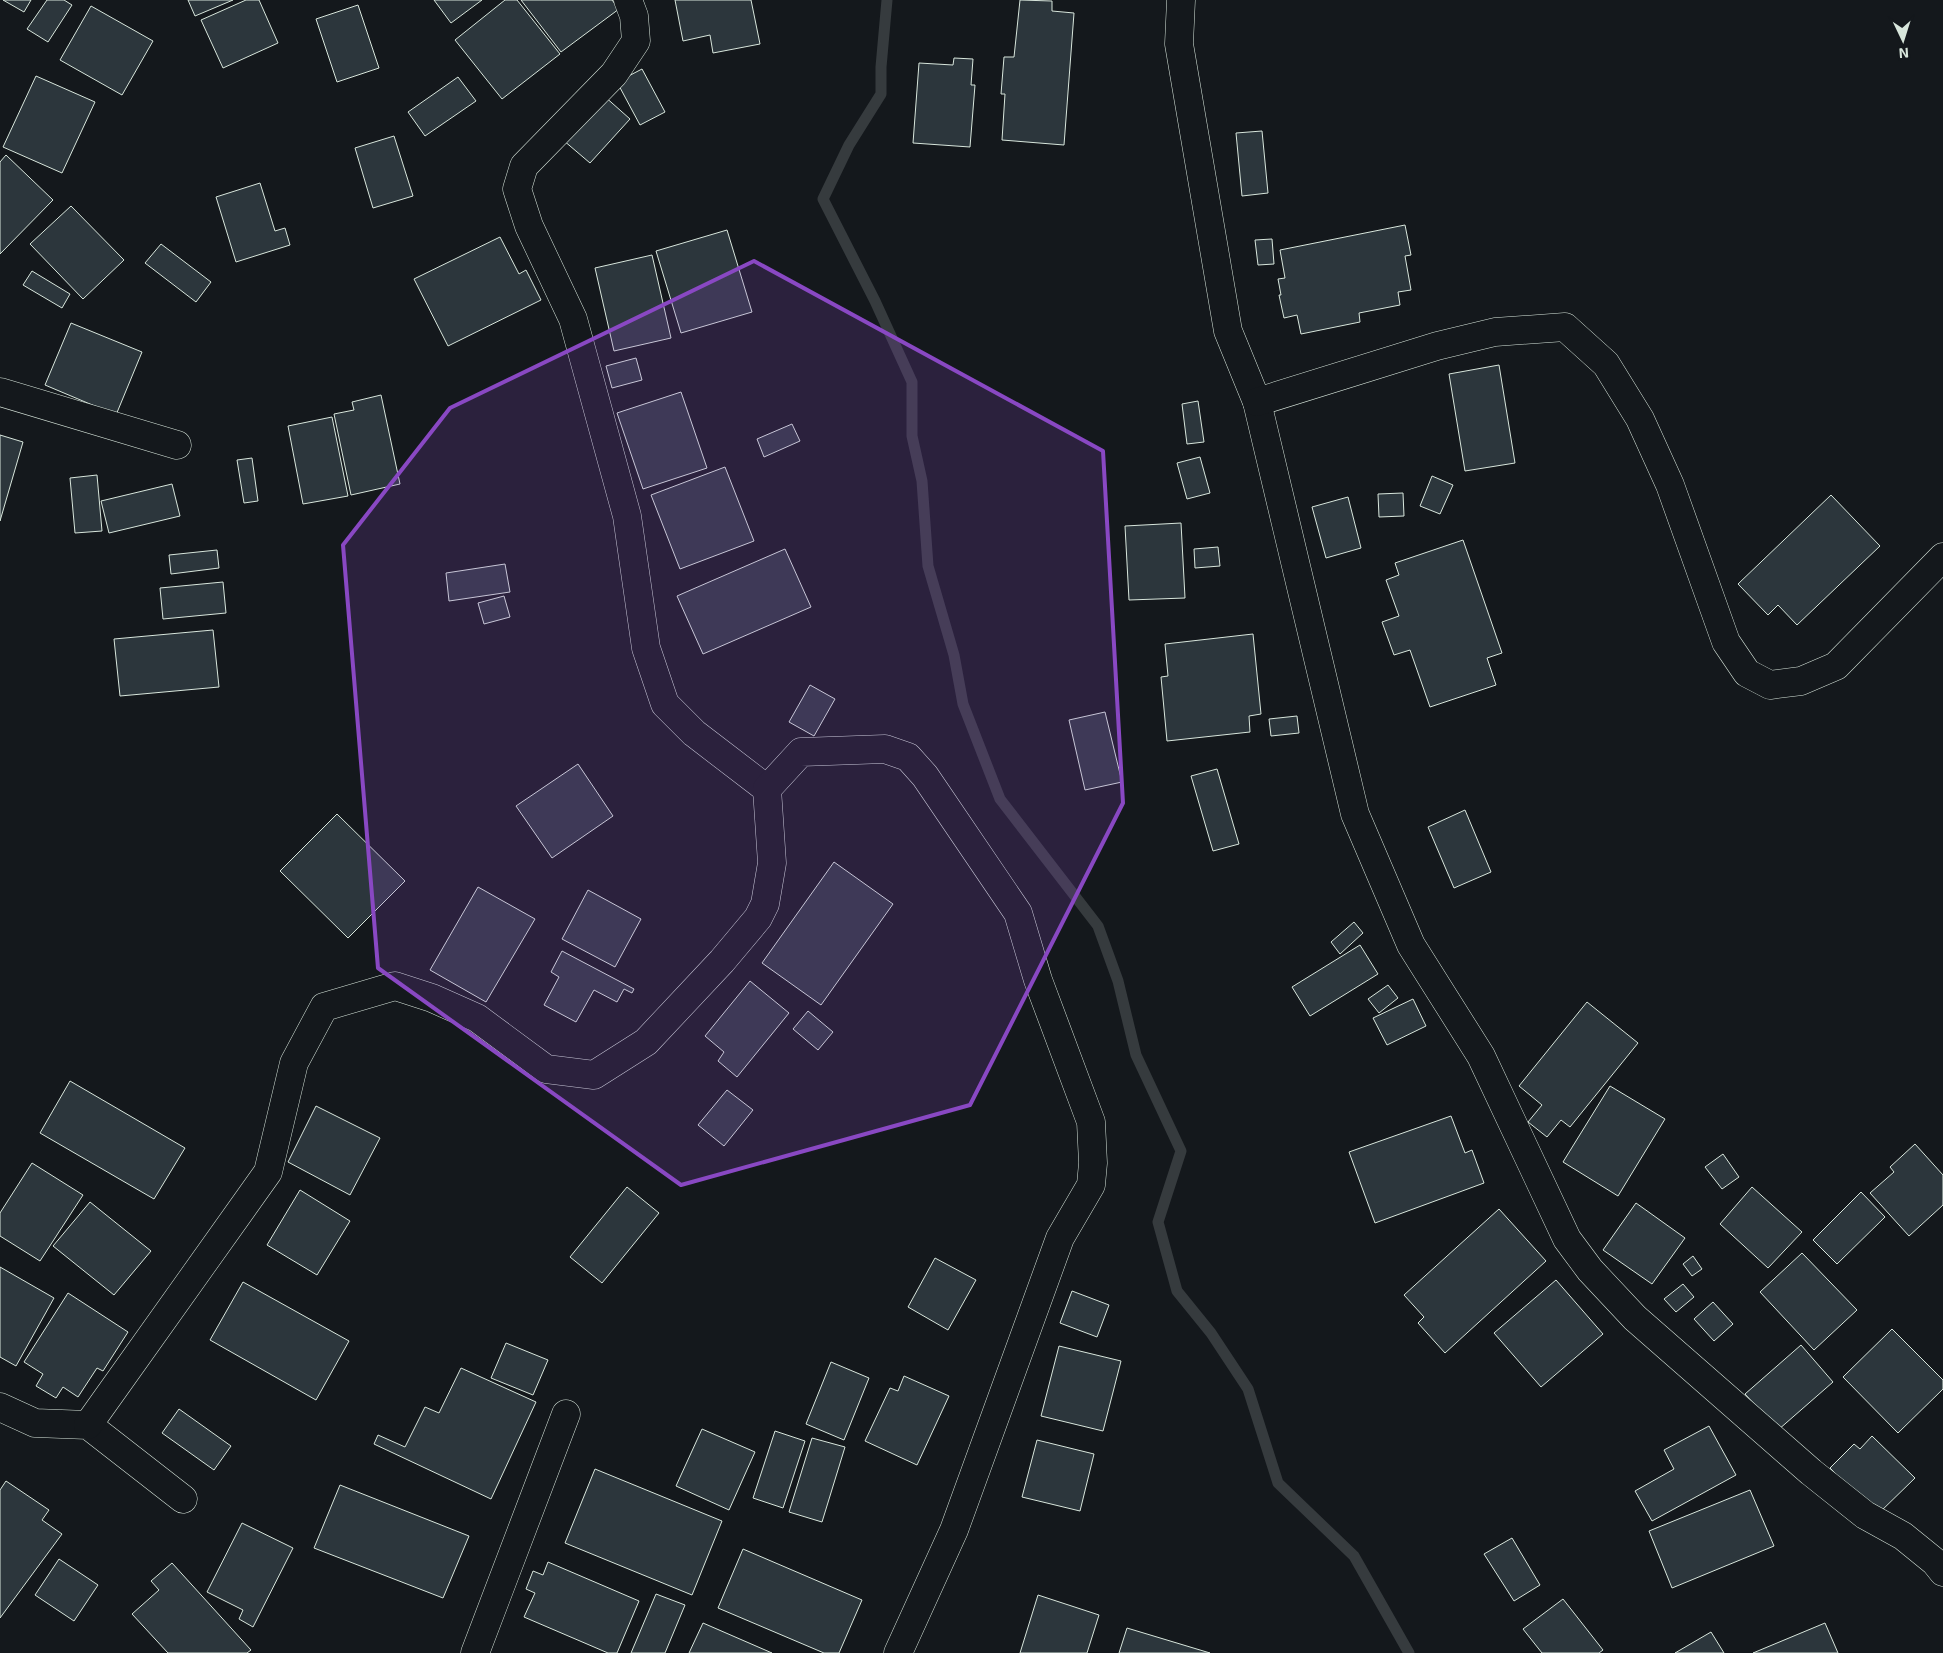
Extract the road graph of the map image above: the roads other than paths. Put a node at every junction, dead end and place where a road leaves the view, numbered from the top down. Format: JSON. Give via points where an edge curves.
{"nodes":[{"id":1,"x":628,"y":0,"type":"edge"},
{"id":2,"x":1181,"y":0,"type":"edge"},
{"id":3,"x":0,"y":392,"type":"edge"},
{"id":4,"x":1257,"y":402,"type":"junction"},
{"id":5,"x":177,"y":445,"type":"dead end"},
{"id":6,"x":1943,"y":557,"type":"edge"},
{"id":7,"x":767,"y":789,"type":"junction"},
{"id":8,"x":0,"y":1407,"type":"edge"},
{"id":9,"x":566,"y":1414,"type":"dead end"},
{"id":10,"x":88,"y":1425,"type":"junction"},
{"id":11,"x":183,"y":1499,"type":"dead end"},
{"id":12,"x":1943,"y":1572,"type":"edge"},
{"id":13,"x":475,"y":1653,"type":"edge"},
{"id":14,"x":898,"y":1653,"type":"edge"}],
"edges":[{"from":1,"to":7,"type":"street","via":[[634,16],[636,41],[614,74],[524,166],[517,189],[529,226],[573,319],[626,516],[646,648],[665,704],[694,732]]},
{"from":2,"to":4,"type":"street","via":[[1179,44],[1228,331]]},
{"from":3,"to":5,"type":"street"},
{"from":4,"to":6,"type":"street","via":[[1437,346],[1495,332],[1565,327],[1606,364],[1640,419],[1670,486],[1726,642],[1746,673],[1770,685],[1801,682],[1836,666]]},
{"from":4,"to":12,"type":"street","via":[[1355,814],[1411,945],[1480,1056],[1566,1239],[1635,1318],[1811,1472],[1864,1515],[1903,1536]]},
{"from":7,"to":10,"type":"street","via":[[772,863],[765,904],[758,918],[646,1042],[594,1075],[546,1069],[477,1018],[395,986],[324,1007],[294,1063],[268,1172]]},
{"from":7,"to":14,"type":"street","via":[[801,752],[885,749],[908,757],[925,776],[1018,913],[1038,980],[1091,1122],[1091,1185],[1060,1238],[954,1530]]},
{"from":8,"to":10,"type":"street","via":[[35,1423]]},
{"from":9,"to":13,"type":"street"},
{"from":10,"to":11,"type":"street"}]}
